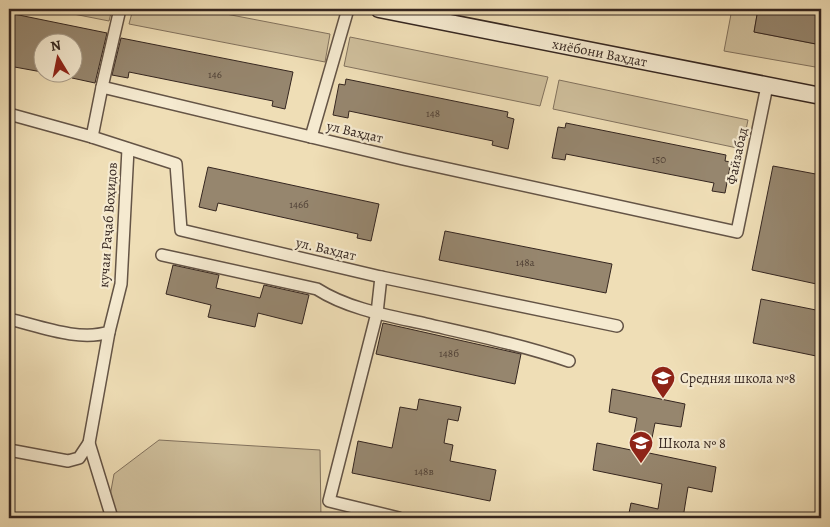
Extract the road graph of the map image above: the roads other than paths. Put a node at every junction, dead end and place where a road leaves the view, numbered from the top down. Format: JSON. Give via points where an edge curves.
{"nodes":[{"id":1,"x":120,"y":9,"type":"edge"},
{"id":2,"x":348,"y":9,"type":"edge"},
{"id":3,"x":379,"y":9,"type":"edge"},
{"id":4,"x":767,"y":86,"type":"junction"},
{"id":5,"x":102,"y":87,"type":"junction"},
{"id":6,"x":821,"y":96,"type":"edge"},
{"id":7,"x":9,"y":114,"type":"edge"},
{"id":8,"x":92,"y":137,"type":"junction"},
{"id":9,"x":310,"y":137,"type":"junction"},
{"id":10,"x":128,"y":150,"type":"junction"},
{"id":11,"x":737,"y":232,"type":"joint"},
{"id":12,"x":162,"y":255,"type":"dead end"},
{"id":13,"x":381,"y":277,"type":"junction"},
{"id":14,"x":377,"y":313,"type":"junction"},
{"id":15,"x":9,"y":319,"type":"edge"},
{"id":16,"x":617,"y":326,"type":"dead end"},
{"id":17,"x":109,"y":332,"type":"junction"},
{"id":18,"x":569,"y":361,"type":"dead end"},
{"id":19,"x":89,"y":443,"type":"junction"},
{"id":20,"x":9,"y":450,"type":"edge"},
{"id":21,"x":112,"y":518,"type":"edge"},
{"id":22,"x":399,"y":518,"type":"edge"}],
"edges":[{"from":1,"to":5,"type":"street"},
{"from":2,"to":9,"type":"street"},
{"from":3,"to":4,"type":"main road","name":"хиёбони Ваҳдат"},
{"from":4,"to":6,"type":"main road","name":"хиёбони Ваҳдат"},
{"from":4,"to":11,"type":"street","name":"Файзабад"},
{"from":5,"to":8,"type":"street"},
{"from":5,"to":9,"type":"street","name":"ул Ваҳдат"},
{"from":7,"to":8,"type":"street"},
{"from":8,"to":10,"type":"street","name":"ул. Вахдат"},
{"from":9,"to":11,"type":"street","name":"ул Ваҳдат"},
{"from":10,"to":13,"type":"street","name":"ул. Вахдат","via":[[176,164],[180,230]]},
{"from":10,"to":17,"type":"street","name":"кучаи Раҷаб Воҳидов","via":[[121,284]]},
{"from":12,"to":14,"type":"street","via":[[317,289]]},
{"from":13,"to":14,"type":"street"},
{"from":13,"to":16,"type":"street","name":"ул. Вахдат"},
{"from":14,"to":18,"type":"street","via":[[529,347]]},
{"from":14,"to":22,"type":"street","via":[[329,501]]},
{"from":15,"to":17,"type":"street","via":[[74,334],[97,336]]},
{"from":17,"to":19,"type":"street","name":"кучаи Раҷаб Воҳидов"},
{"from":19,"to":20,"type":"street","via":[[79,458],[68,460]]},
{"from":19,"to":21,"type":"street"}]}
